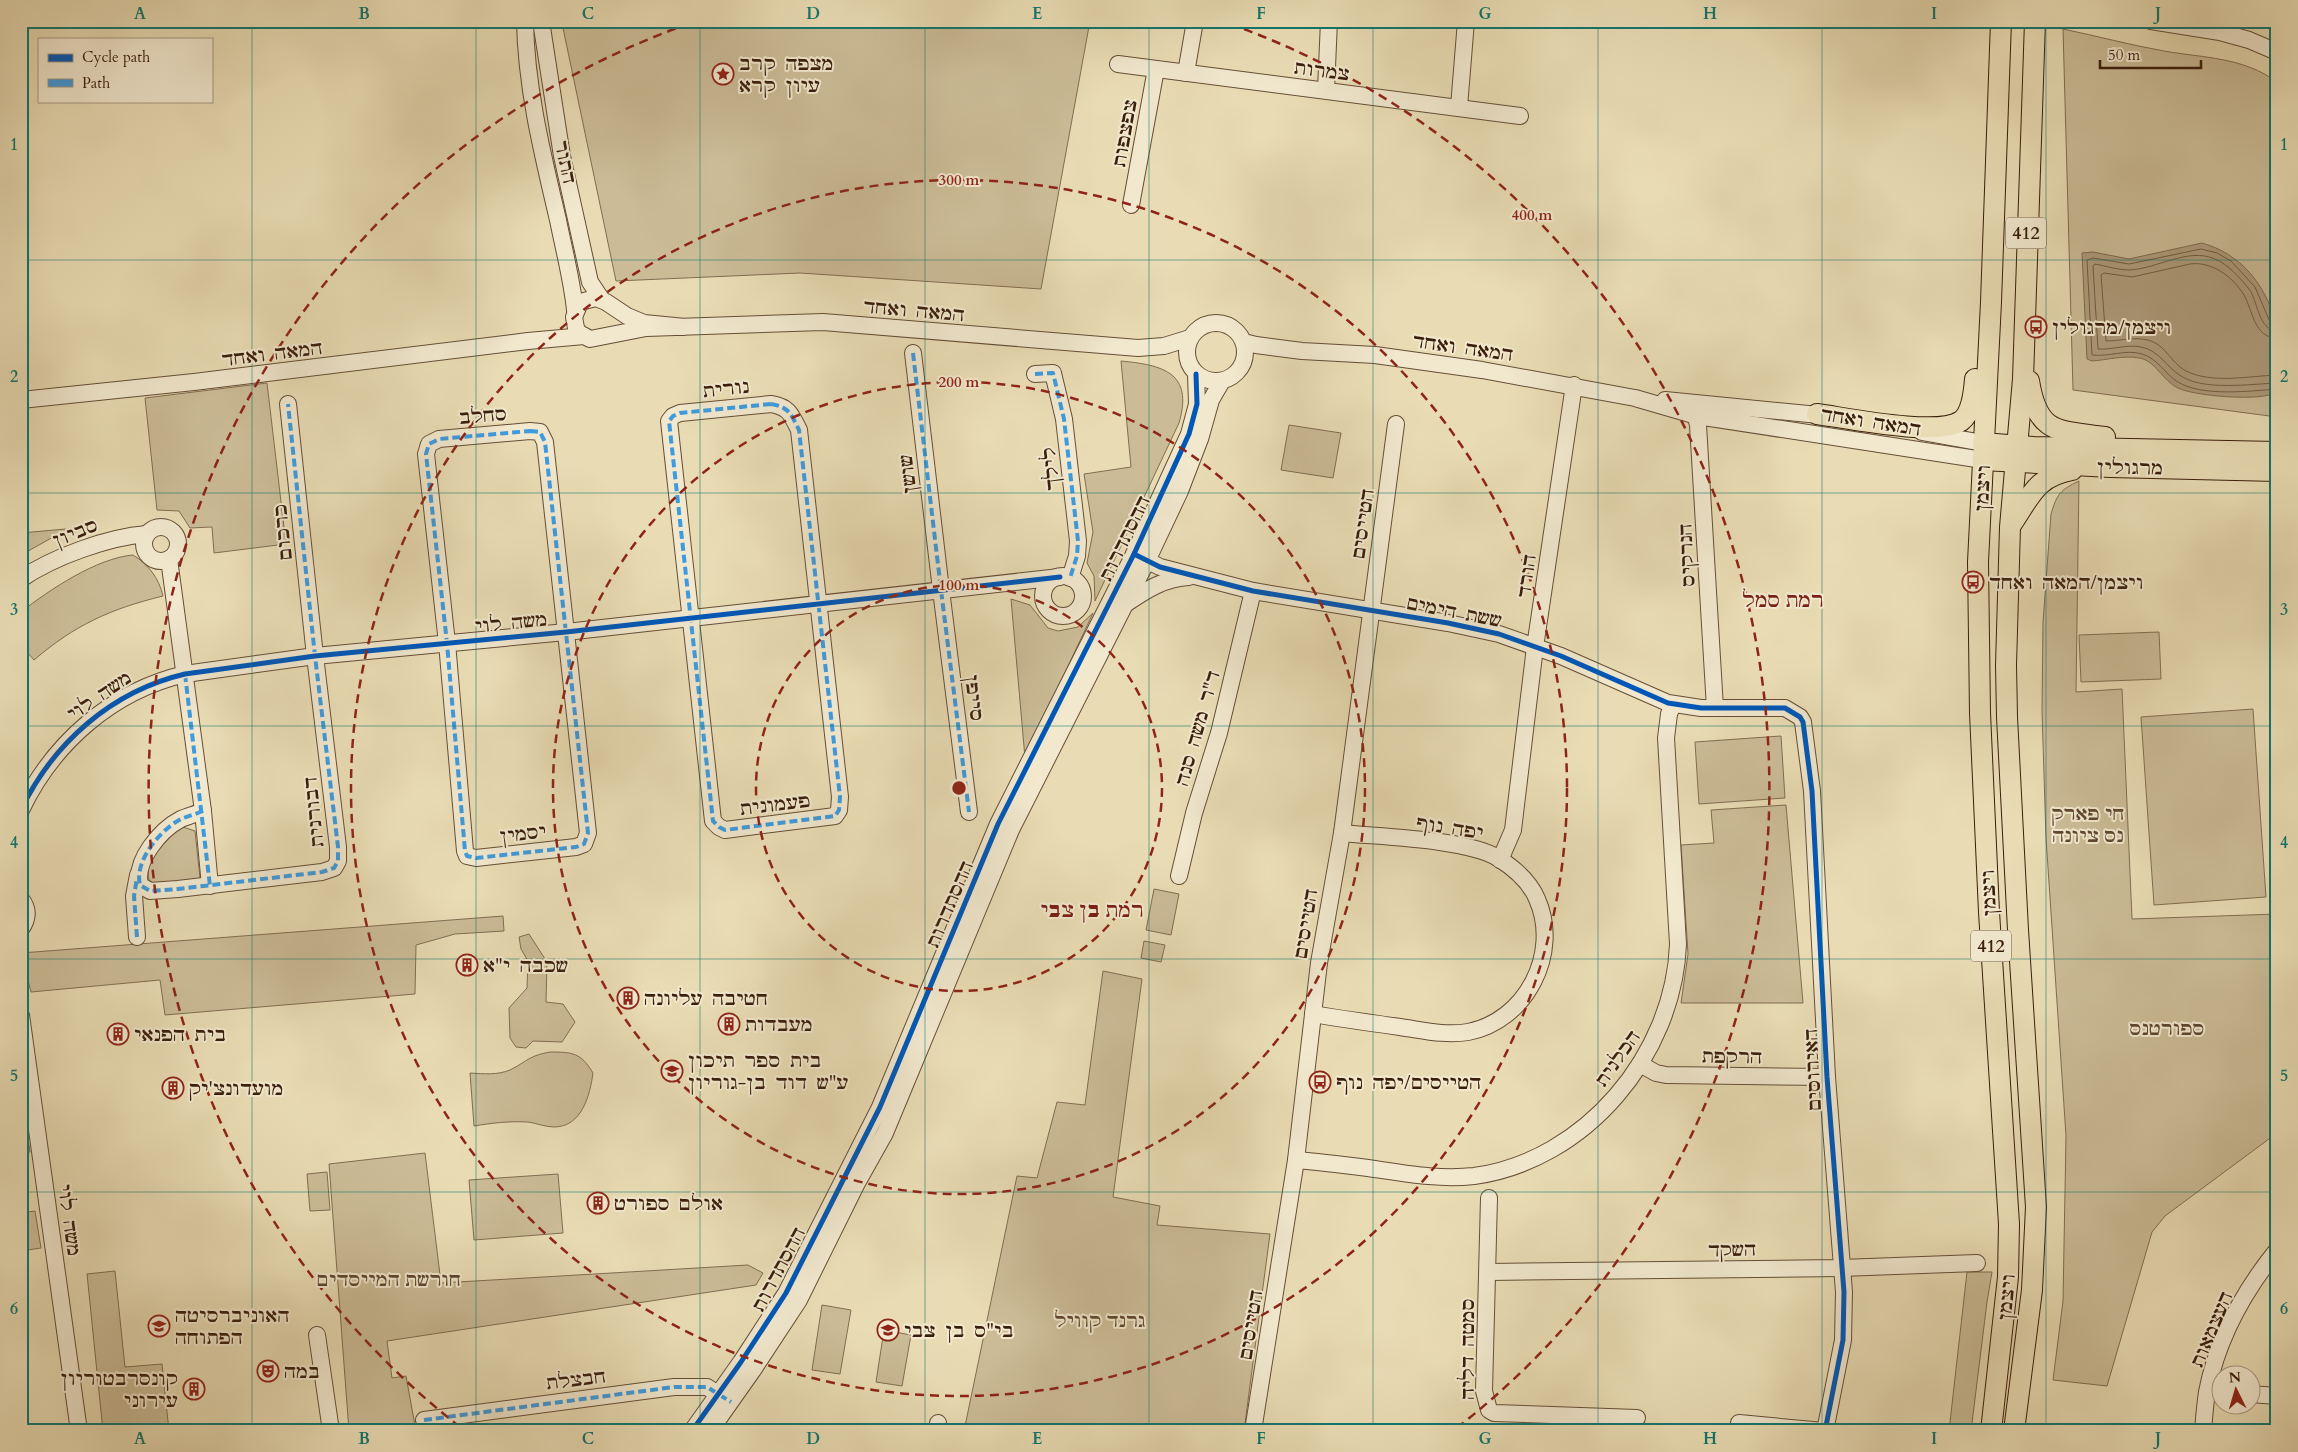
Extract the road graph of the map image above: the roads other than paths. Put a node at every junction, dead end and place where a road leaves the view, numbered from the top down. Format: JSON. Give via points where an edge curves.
{"nodes":[{"id":1,"x":525,"y":21,"type":"edge"},
{"id":2,"x":541,"y":21,"type":"edge"},
{"id":3,"x":1194,"y":21,"type":"edge"},
{"id":4,"x":1329,"y":21,"type":"edge"},
{"id":5,"x":1466,"y":21,"type":"edge"},
{"id":6,"x":2001,"y":21,"type":"edge"},
{"id":7,"x":2035,"y":21,"type":"edge"},
{"id":8,"x":2151,"y":21,"type":"edge"},
{"id":9,"x":2277,"y":52,"type":"edge"},
{"id":10,"x":2000,"y":53,"type":"junction"},
{"id":11,"x":1118,"y":64,"type":"dead end"},
{"id":12,"x":1156,"y":69,"type":"junction"},
{"id":13,"x":1186,"y":73,"type":"junction"},
{"id":14,"x":1326,"y":90,"type":"junction"},
{"id":15,"x":1459,"y":107,"type":"junction"},
{"id":16,"x":1520,"y":116,"type":"dead end"},
{"id":17,"x":1131,"y":204,"type":"dead end"},
{"id":18,"x":606,"y":302,"type":"junction"},
{"id":19,"x":574,"y":314,"type":"junction"},
{"id":20,"x":2024,"y":315,"type":"junction"},
{"id":21,"x":685,"y":327,"type":"junction"},
{"id":22,"x":584,"y":336,"type":"junction"},
{"id":23,"x":604,"y":336,"type":"junction"},
{"id":24,"x":1190,"y":338,"type":"junction"},
{"id":25,"x":528,"y":341,"type":"junction"},
{"id":26,"x":1244,"y":342,"type":"junction"},
{"id":27,"x":1284,"y":347,"type":"junction"},
{"id":28,"x":1138,"y":348,"type":"junction"},
{"id":29,"x":913,"y":353,"type":"dead end"},
{"id":30,"x":1244,"y":364,"type":"junction"},
{"id":31,"x":1193,"y":369,"type":"junction"},
{"id":32,"x":1036,"y":374,"type":"dead end"},
{"id":33,"x":1222,"y":381,"type":"junction"},
{"id":34,"x":1574,"y":385,"type":"junction"},
{"id":35,"x":21,"y":400,"type":"edge"},
{"id":36,"x":288,"y":404,"type":"dead end"},
{"id":37,"x":1695,"y":408,"type":"junction"},
{"id":38,"x":1817,"y":414,"type":"junction"},
{"id":39,"x":1396,"y":424,"type":"dead end"},
{"id":40,"x":2191,"y":449,"type":"junction"},
{"id":41,"x":1983,"y":452,"type":"junction"},
{"id":42,"x":2277,"y":452,"type":"edge"},
{"id":43,"x":2024,"y":455,"type":"junction"},
{"id":44,"x":2110,"y":467,"type":"junction"},
{"id":45,"x":2277,"y":471,"type":"edge"},
{"id":46,"x":2010,"y":527,"type":"junction"},
{"id":47,"x":147,"y":534,"type":"junction"},
{"id":48,"x":1140,"y":557,"type":"junction"},
{"id":49,"x":170,"y":559,"type":"junction"},
{"id":50,"x":1065,"y":577,"type":"junction"},
{"id":51,"x":1196,"y":577,"type":"junction"},
{"id":52,"x":21,"y":579,"type":"edge"},
{"id":53,"x":1010,"y":584,"type":"junction"},
{"id":54,"x":940,"y":590,"type":"junction"},
{"id":55,"x":1253,"y":591,"type":"junction"},
{"id":56,"x":820,"y":604,"type":"junction"},
{"id":57,"x":1125,"y":604,"type":"junction"},
{"id":58,"x":1046,"y":607,"type":"junction"},
{"id":59,"x":1370,"y":610,"type":"junction"},
{"id":60,"x":691,"y":618,"type":"junction"},
{"id":61,"x":566,"y":632,"type":"junction"},
{"id":62,"x":447,"y":643,"type":"junction"},
{"id":63,"x":1535,"y":647,"type":"junction"},
{"id":64,"x":315,"y":656,"type":"junction"},
{"id":65,"x":186,"y":674,"type":"junction"},
{"id":66,"x":1673,"y":704,"type":"junction"},
{"id":67,"x":1715,"y":708,"type":"junction"},
{"id":68,"x":1791,"y":711,"type":"joint"},
{"id":69,"x":21,"y":810,"type":"edge"},
{"id":70,"x":203,"y":811,"type":"junction"},
{"id":71,"x":969,"y":812,"type":"dead end"},
{"id":72,"x":1342,"y":833,"type":"junction"},
{"id":73,"x":1500,"y":860,"type":"junction"},
{"id":74,"x":139,"y":871,"type":"junction"},
{"id":75,"x":1179,"y":876,"type":"dead end"},
{"id":76,"x":210,"y":886,"type":"junction"},
{"id":77,"x":22,"y":900,"type":"edge"},
{"id":78,"x":21,"y":929,"type":"edge"},
{"id":79,"x":137,"y":937,"type":"dead end"},
{"id":80,"x":1313,"y":1014,"type":"junction"},
{"id":81,"x":21,"y":1015,"type":"edge"},
{"id":82,"x":1640,"y":1064,"type":"junction"},
{"id":83,"x":1827,"y":1076,"type":"junction"},
{"id":84,"x":1296,"y":1160,"type":"junction"},
{"id":85,"x":1489,"y":1198,"type":"dead end"},
{"id":86,"x":2277,"y":1250,"type":"edge"},
{"id":87,"x":1978,"y":1263,"type":"dead end"},
{"id":88,"x":1841,"y":1268,"type":"junction"},
{"id":89,"x":1488,"y":1272,"type":"junction"},
{"id":90,"x":317,"y":1335,"type":"dead end"},
{"id":91,"x":2218,"y":1364,"type":"edge"},
{"id":92,"x":2260,"y":1395,"type":"edge"},
{"id":93,"x":2277,"y":1396,"type":"edge"},
{"id":94,"x":724,"y":1398,"type":"junction"},
{"id":95,"x":2210,"y":1406,"type":"edge"},
{"id":96,"x":1637,"y":1418,"type":"dead end"},
{"id":97,"x":424,"y":1420,"type":"dead end"},
{"id":98,"x":1740,"y":1423,"type":"dead end"},
{"id":99,"x":79,"y":1431,"type":"edge"},
{"id":100,"x":331,"y":1431,"type":"edge"},
{"id":101,"x":692,"y":1431,"type":"edge"},
{"id":102,"x":710,"y":1431,"type":"edge"},
{"id":103,"x":1253,"y":1431,"type":"edge"},
{"id":104,"x":1824,"y":1431,"type":"edge"},
{"id":105,"x":1991,"y":1431,"type":"edge"},
{"id":106,"x":2014,"y":1431,"type":"edge"},
{"id":107,"x":2203,"y":1431,"type":"edge"}],
"edges":[{"from":1,"to":19,"type":"street","name":"התור","via":[[542,152],[571,281]]},
{"from":2,"to":18,"type":"street","name":"התור","via":[[562,156],[590,282]]},
{"from":3,"to":13,"type":"street"},
{"from":4,"to":14,"type":"street"},
{"from":5,"to":15,"type":"street"},
{"from":6,"to":10,"type":"main road","number":"412"},
{"from":7,"to":20,"type":"main road","number":"412"},
{"from":8,"to":9,"type":"street","via":[[2220,32]]},
{"from":10,"to":38,"type":"main road","via":[[1971,404],[1962,421],[1943,428]]},
{"from":10,"to":41,"type":"main road","number":"412"},
{"from":11,"to":12,"type":"street","name":"צמרות"},
{"from":12,"to":13,"type":"street","name":"צמרות"},
{"from":12,"to":17,"type":"street","name":"צפצפות"},
{"from":13,"to":14,"type":"street","name":"צמרות"},
{"from":14,"to":15,"type":"street","name":"צמרות"},
{"from":15,"to":16,"type":"street","name":"צמרות"},
{"from":18,"to":19,"type":"street","via":[[584,301]]},
{"from":18,"to":21,"type":"street","name":"המאה ואחד","via":[[626,316],[644,322]]},
{"from":18,"to":23,"type":"street","via":[[614,322]]},
{"from":19,"to":22,"type":"street","via":[[576,328]]},
{"from":19,"to":25,"type":"street","name":"המאה ואחד","via":[[561,328]]},
{"from":20,"to":40,"type":"main road","via":[[2033,402],[2044,423],[2057,430]]},
{"from":20,"to":43,"type":"main road","number":"412"},
{"from":21,"to":23,"type":"street","name":"המאה ואחד","via":[[629,330]]},
{"from":21,"to":28,"type":"street","name":"המאה ואחד","via":[[823,322]]},
{"from":22,"to":23,"type":"street","via":[[597,339]]},
{"from":22,"to":25,"type":"street","name":"המאה ואחד"},
{"from":24,"to":26,"type":"street","via":[[1201,327],[1215,323],[1233,328]]},
{"from":24,"to":28,"type":"street","name":"המאה ואחד","via":[[1164,346]]},
{"from":24,"to":31,"type":"street","via":[[1187,355]]},
{"from":25,"to":35,"type":"street","name":"המאה ואחד","via":[[219,380]]},
{"from":26,"to":27,"type":"street","name":"המאה ואחד"},
{"from":26,"to":30,"type":"street"},
{"from":27,"to":30,"type":"street"},
{"from":27,"to":34,"type":"street","name":"המאה ואחד","via":[[1375,355]]},
{"from":28,"to":31,"type":"street","name":"המאה ואחד"},
{"from":29,"to":54,"type":"street","name":"שושן"},
{"from":30,"to":33,"type":"street","via":[[1238,372]]},
{"from":31,"to":33,"type":"street","via":[[1204,379]]},
{"from":31,"to":48,"type":"street","name":"ההסתדרות","via":[[1197,404],[1189,434]]},
{"from":32,"to":50,"type":"street","name":"לילך","via":[[1053,373],[1064,419],[1078,540],[1077,556]]},
{"from":33,"to":48,"type":"street","name":"ההסתדרות","via":[[1211,400],[1180,491]]},
{"from":34,"to":37,"type":"street","name":"המאה ואחד"},
{"from":34,"to":63,"type":"street","name":"הורד"},
{"from":36,"to":64,"type":"street","name":"כרכום"},
{"from":37,"to":38,"type":"street","name":"המאה ואחד"},
{"from":37,"to":41,"type":"street","name":"המאה ואחד"},
{"from":37,"to":67,"type":"street","name":"הנרקיס"},
{"from":38,"to":41,"type":"street","name":"המאה ואחד"},
{"from":39,"to":59,"type":"street","name":"הטייסים"},
{"from":40,"to":42,"type":"main road","name":"מרגולין"},
{"from":40,"to":43,"type":"main road","name":"מרגולין"},
{"from":41,"to":43,"type":"main road","name":"מרגולין"},
{"from":41,"to":105,"type":"main road","name":"ויצמן","number":"412","via":[[1978,562],[1980,695],[1989,912],[2009,1224],[2007,1285]]},
{"from":43,"to":44,"type":"main road","name":"מרגולין"},
{"from":43,"to":46,"type":"main road","name":"ויצמן","number":"412"},
{"from":44,"to":45,"type":"main road","name":"מרגולין"},
{"from":44,"to":46,"type":"main road","via":[[2073,470],[2050,476],[2042,481]]},
{"from":46,"to":106,"type":"main road","name":"ויצמן","number":"412","via":[[2007,717],[2036,1207],[2032,1290]]},
{"from":47,"to":49,"type":"street","via":[[144,546],[149,557],[158,561]]},
{"from":47,"to":49,"type":"street","via":[[162,526],[173,531],[179,545]]},
{"from":47,"to":52,"type":"street","name":"סביון","via":[[130,535],[91,546]]},
{"from":48,"to":51,"type":"street","name":"ששת הימים"},
{"from":48,"to":57,"type":"street","name":"ההסתדרות"},
{"from":48,"to":94,"type":"street","name":"ההסתדרות","via":[[998,824],[873,1122],[786,1293]]},
{"from":49,"to":65,"type":"street"},
{"from":50,"to":53,"type":"street","name":"משה לוי"},
{"from":50,"to":58,"type":"street","via":[[1048,583],[1044,589]]},
{"from":50,"to":58,"type":"street","via":[[1081,587],[1081,606],[1074,614],[1060,616]]},
{"from":51,"to":55,"type":"street","name":"ששת הימים"},
{"from":51,"to":57,"type":"street","via":[[1151,587]]},
{"from":53,"to":54,"type":"street","name":"משה לוי"},
{"from":53,"to":58,"type":"street","name":"משה לוי","via":[[1038,596]]},
{"from":54,"to":56,"type":"street","name":"משה לוי"},
{"from":54,"to":71,"type":"street","name":"סייפן"},
{"from":55,"to":59,"type":"street","name":"ששת הימים"},
{"from":55,"to":75,"type":"street","name":"ד\"ר משה סנה","via":[[1219,733],[1194,813]]},
{"from":56,"to":60,"type":"street","name":"משה לוי"},
{"from":56,"to":60,"type":"street","name":"נורית","via":[[799,430],[792,416],[783,406],[770,404],[680,413],[669,421]]},
{"from":56,"to":60,"type":"street","name":"פעמונית","via":[[839,810],[835,816],[725,830],[713,820]]},
{"from":57,"to":94,"type":"street","name":"ההסתדרות","via":[[1011,830],[885,1134],[856,1183],[799,1300]]},
{"from":59,"to":63,"type":"street","name":"ששת הימים","via":[[1480,629]]},
{"from":59,"to":72,"type":"street","name":"הטייסים"},
{"from":60,"to":61,"type":"street","name":"משה לוי"},
{"from":61,"to":62,"type":"street","name":"משה לוי"},
{"from":61,"to":62,"type":"street","name":"סחלב","via":[[544,437],[540,432],[530,431],[439,439],[429,444],[426,454]]},
{"from":61,"to":62,"type":"street","name":"יסמין","via":[[587,840],[576,846],[476,858],[467,856],[465,851]]},
{"from":62,"to":64,"type":"street","name":"משה לוי"},
{"from":63,"to":66,"type":"street","name":"ששת הימים"},
{"from":63,"to":73,"type":"street","name":"הורד","via":[[1513,830]]},
{"from":64,"to":65,"type":"street","name":"משה לוי"},
{"from":64,"to":76,"type":"street","name":"דבורנית","via":[[338,861],[334,868],[322,872]]},
{"from":65,"to":69,"type":"street","name":"משה לוי","via":[[129,694],[85,725],[51,761]]},
{"from":65,"to":70,"type":"street"},
{"from":66,"to":67,"type":"street","name":"ששת הימים"},
{"from":66,"to":82,"type":"street","name":"הכלנית","via":[[1666,738],[1677,965],[1663,1019]]},
{"from":67,"to":68,"type":"street","name":"ששת הימים","via":[[1778,707]]},
{"from":68,"to":83,"type":"street","name":"האירוסים","via":[[1803,722],[1812,791]]},
{"from":70,"to":74,"type":"street","via":[[168,828],[145,856]]},
{"from":70,"to":76,"type":"street"},
{"from":72,"to":73,"type":"street","name":"יפה נוף","via":[[1449,844]]},
{"from":72,"to":80,"type":"street","name":"הטייסים","via":[[1327,909]]},
{"from":73,"to":80,"type":"street","name":"יפה נוף","via":[[1517,872],[1537,899],[1545,938],[1539,970],[1528,991],[1503,1016],[1479,1029],[1449,1033]]},
{"from":74,"to":76,"type":"street","name":"דבורנית","via":[[140,885],[150,891]]},
{"from":74,"to":79,"type":"street","via":[[134,896]]},
{"from":77,"to":78,"type":"street","via":[[27,916]]},
{"from":80,"to":84,"type":"street","name":"הטייסים"},
{"from":81,"to":99,"type":"street","name":"משה לוי"},
{"from":82,"to":83,"type":"street","name":"הרקפת","via":[[1666,1075]]},
{"from":82,"to":84,"type":"street","name":"הכלנית","via":[[1611,1102],[1577,1132],[1538,1156],[1496,1171],[1456,1177],[1423,1176]]},
{"from":83,"to":88,"type":"street","name":"האירוסים"},
{"from":84,"to":103,"type":"street","name":"הטייסים"},
{"from":85,"to":89,"type":"street","name":"סמטה דליה"},
{"from":86,"to":91,"type":"street","name":"העצמאות","via":[[2240,1304],[2220,1349]]},
{"from":87,"to":88,"type":"street","name":"השקד"},
{"from":88,"to":89,"type":"street","name":"השקד"},
{"from":88,"to":104,"type":"street","name":"האירוסים","via":[[1843,1340]]},
{"from":89,"to":96,"type":"street","name":"סמטה דליה","via":[[1484,1390],[1488,1410],[1494,1413]]},
{"from":90,"to":100,"type":"street"},
{"from":92,"to":93,"type":"street"},
{"from":94,"to":97,"type":"street","name":"חבצלת","via":[[706,1387],[674,1387]]},
{"from":94,"to":101,"type":"street","name":"ההסתדרות"},
{"from":94,"to":102,"type":"street","name":"ההסתדרות"},
{"from":95,"to":107,"type":"street","name":"העצמאות"},
{"from":98,"to":104,"type":"street"}]}
